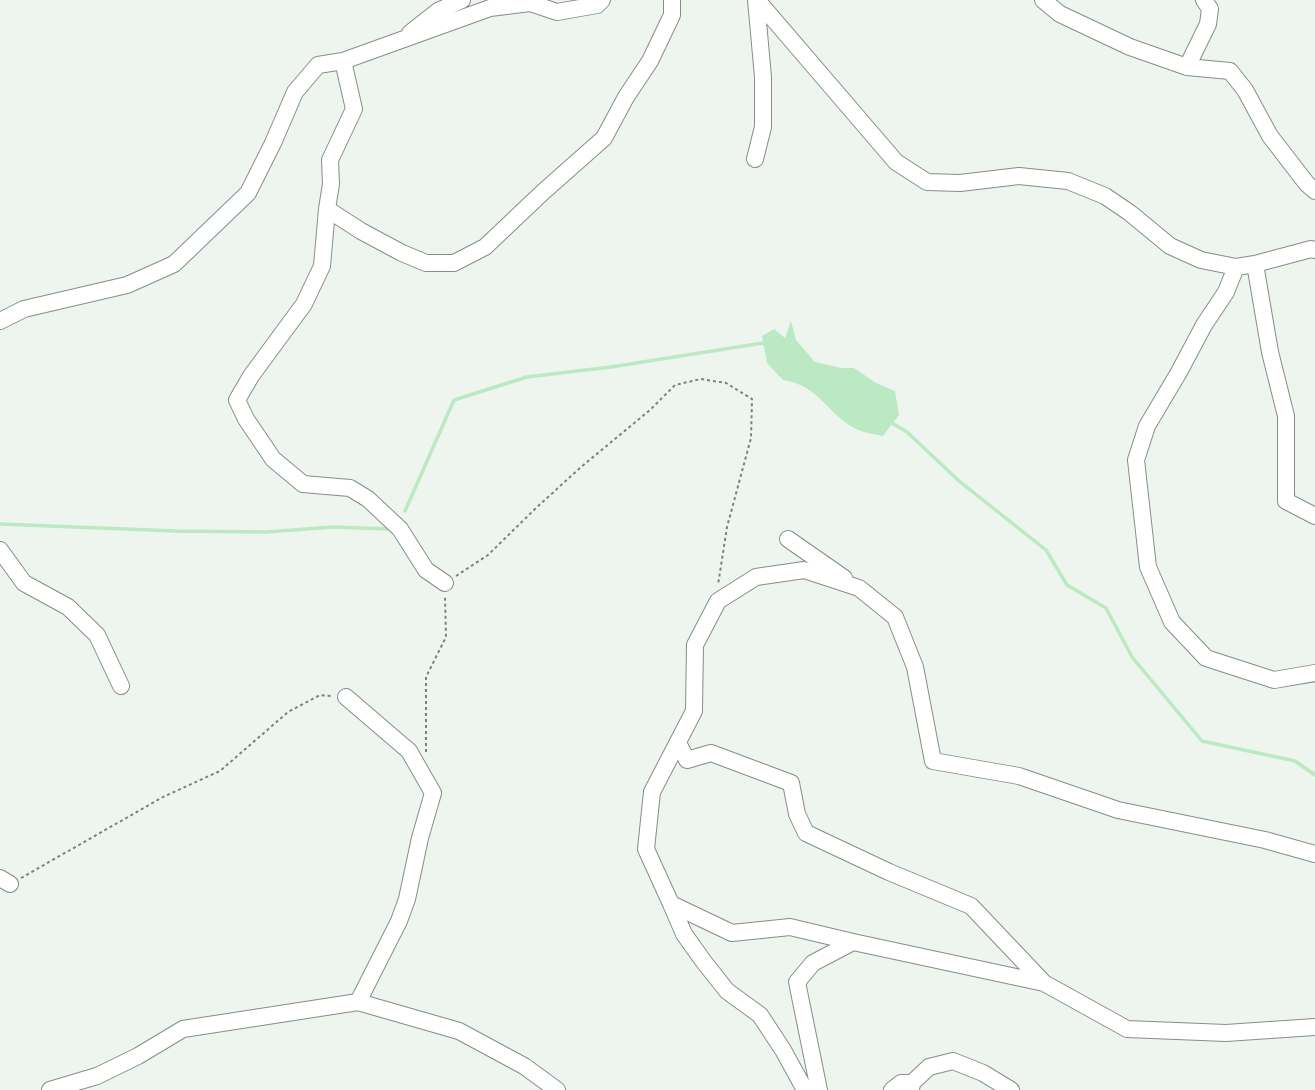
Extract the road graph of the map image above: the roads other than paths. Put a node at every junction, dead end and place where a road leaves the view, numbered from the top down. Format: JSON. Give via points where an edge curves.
{"nodes":[{"id":1,"x":462,"y":0,"type":"edge"},
{"id":2,"x":602,"y":0,"type":"edge"},
{"id":3,"x":672,"y":0,"type":"edge"},
{"id":4,"x":756,"y":0,"type":"edge"},
{"id":5,"x":1043,"y":0,"type":"edge"},
{"id":6,"x":1204,"y":0,"type":"edge"},
{"id":7,"x":399,"y":42,"type":"junction"},
{"id":8,"x":343,"y":61,"type":"junction"},
{"id":9,"x":1187,"y":67,"type":"junction"},
{"id":10,"x":755,"y":159,"type":"dead end"},
{"id":11,"x":1315,"y":191,"type":"edge"},
{"id":12,"x":327,"y":209,"type":"junction"},
{"id":13,"x":1315,"y":250,"type":"edge"},
{"id":14,"x":1255,"y":264,"type":"junction"},
{"id":15,"x":1236,"y":267,"type":"junction"},
{"id":16,"x":0,"y":321,"type":"edge"},
{"id":17,"x":1315,"y":516,"type":"edge"},
{"id":18,"x":788,"y":539,"type":"dead end"},
{"id":19,"x":0,"y":550,"type":"edge"},
{"id":20,"x":445,"y":583,"type":"road end"},
{"id":21,"x":859,"y":588,"type":"junction"},
{"id":22,"x":1315,"y":673,"type":"edge"},
{"id":23,"x":121,"y":686,"type":"dead end"},
{"id":24,"x":346,"y":697,"type":"road end"},
{"id":25,"x":678,"y":743,"type":"junction"},
{"id":26,"x":1315,"y":854,"type":"edge"},
{"id":27,"x":671,"y":904,"type":"junction"},
{"id":28,"x":853,"y":942,"type":"junction"},
{"id":29,"x":1044,"y":984,"type":"junction"},
{"id":30,"x":358,"y":1002,"type":"junction"},
{"id":31,"x":1315,"y":1027,"type":"edge"},
{"id":32,"x":912,"y":1086,"type":"edge"},
{"id":33,"x":50,"y":1090,"type":"edge"},
{"id":34,"x":557,"y":1090,"type":"edge"},
{"id":35,"x":806,"y":1090,"type":"edge"},
{"id":36,"x":818,"y":1090,"type":"edge"},
{"id":37,"x":892,"y":1090,"type":"edge"},
{"id":38,"x":1011,"y":1090,"type":"edge"}],
"edges":[{"from":1,"to":7,"type":"street","via":[[438,11]]},
{"from":2,"to":7,"type":"street","via":[[597,4],[558,12],[530,3],[490,8]]},
{"from":3,"to":12,"type":"street","via":[[672,15],[650,61],[626,97],[604,138],[485,247],[454,263],[426,263],[361,231]]},
{"from":4,"to":10,"type":"street","via":[[763,77],[763,127]]},
{"from":4,"to":15,"type":"street","via":[[896,162],[927,182],[960,184],[1019,176],[1068,181],[1105,196],[1170,246],[1201,260]]},
{"from":5,"to":9,"type":"street","via":[[1060,14],[1130,47]]},
{"from":6,"to":9,"type":"street","via":[[1210,8],[1208,24]]},
{"from":7,"to":8,"type":"street"},
{"from":8,"to":12,"type":"street","via":[[354,109],[330,160],[331,184]]},
{"from":8,"to":16,"type":"street","via":[[318,65],[313,70],[295,92],[248,193],[174,264],[127,285],[24,309]]},
{"from":9,"to":11,"type":"street","via":[[1230,71],[1245,90],[1270,136]]},
{"from":12,"to":20,"type":"street","via":[[322,266],[304,304],[251,376],[237,400],[246,419],[273,459],[303,484],[350,488],[368,499],[400,529],[426,570]]},
{"from":13,"to":14,"type":"street"},
{"from":14,"to":15,"type":"street"},
{"from":14,"to":17,"type":"street","via":[[1270,352],[1286,416],[1286,502]]},
{"from":15,"to":22,"type":"street","via":[[1226,292],[1204,325],[1147,426],[1136,460],[1148,567],[1172,622],[1206,658],[1274,680]]},
{"from":18,"to":21,"type":"street"},
{"from":19,"to":23,"type":"street","via":[[24,583],[68,607],[97,635]]},
{"from":21,"to":25,"type":"street","via":[[804,570],[756,577],[718,601],[695,645],[694,711]]},
{"from":21,"to":26,"type":"street","via":[[896,617],[915,667],[933,761],[1019,776],[1118,810],[1265,840]]},
{"from":24,"to":30,"type":"street","via":[[409,751],[433,793],[407,899],[399,921]]},
{"from":25,"to":27,"type":"street","via":[[652,792],[646,849]]},
{"from":25,"to":29,"type":"street","via":[[688,760],[711,754],[791,783],[797,814],[806,833],[889,872],[971,906]]},
{"from":27,"to":28,"type":"street","via":[[732,933],[790,927]]},
{"from":27,"to":35,"type":"street","via":[[684,934],[704,962],[727,991],[760,1015]]},
{"from":28,"to":29,"type":"street"},
{"from":28,"to":36,"type":"street","via":[[813,964],[796,982]]},
{"from":29,"to":31,"type":"street","via":[[1127,1029],[1226,1033]]},
{"from":30,"to":33,"type":"street","via":[[183,1028],[138,1056],[96,1076]]},
{"from":30,"to":34,"type":"street","via":[[460,1030],[524,1066]]},
{"from":32,"to":37,"type":"street","via":[[901,1083]]},
{"from":32,"to":38,"type":"street","via":[[929,1068],[953,1061],[983,1073]]}]}
